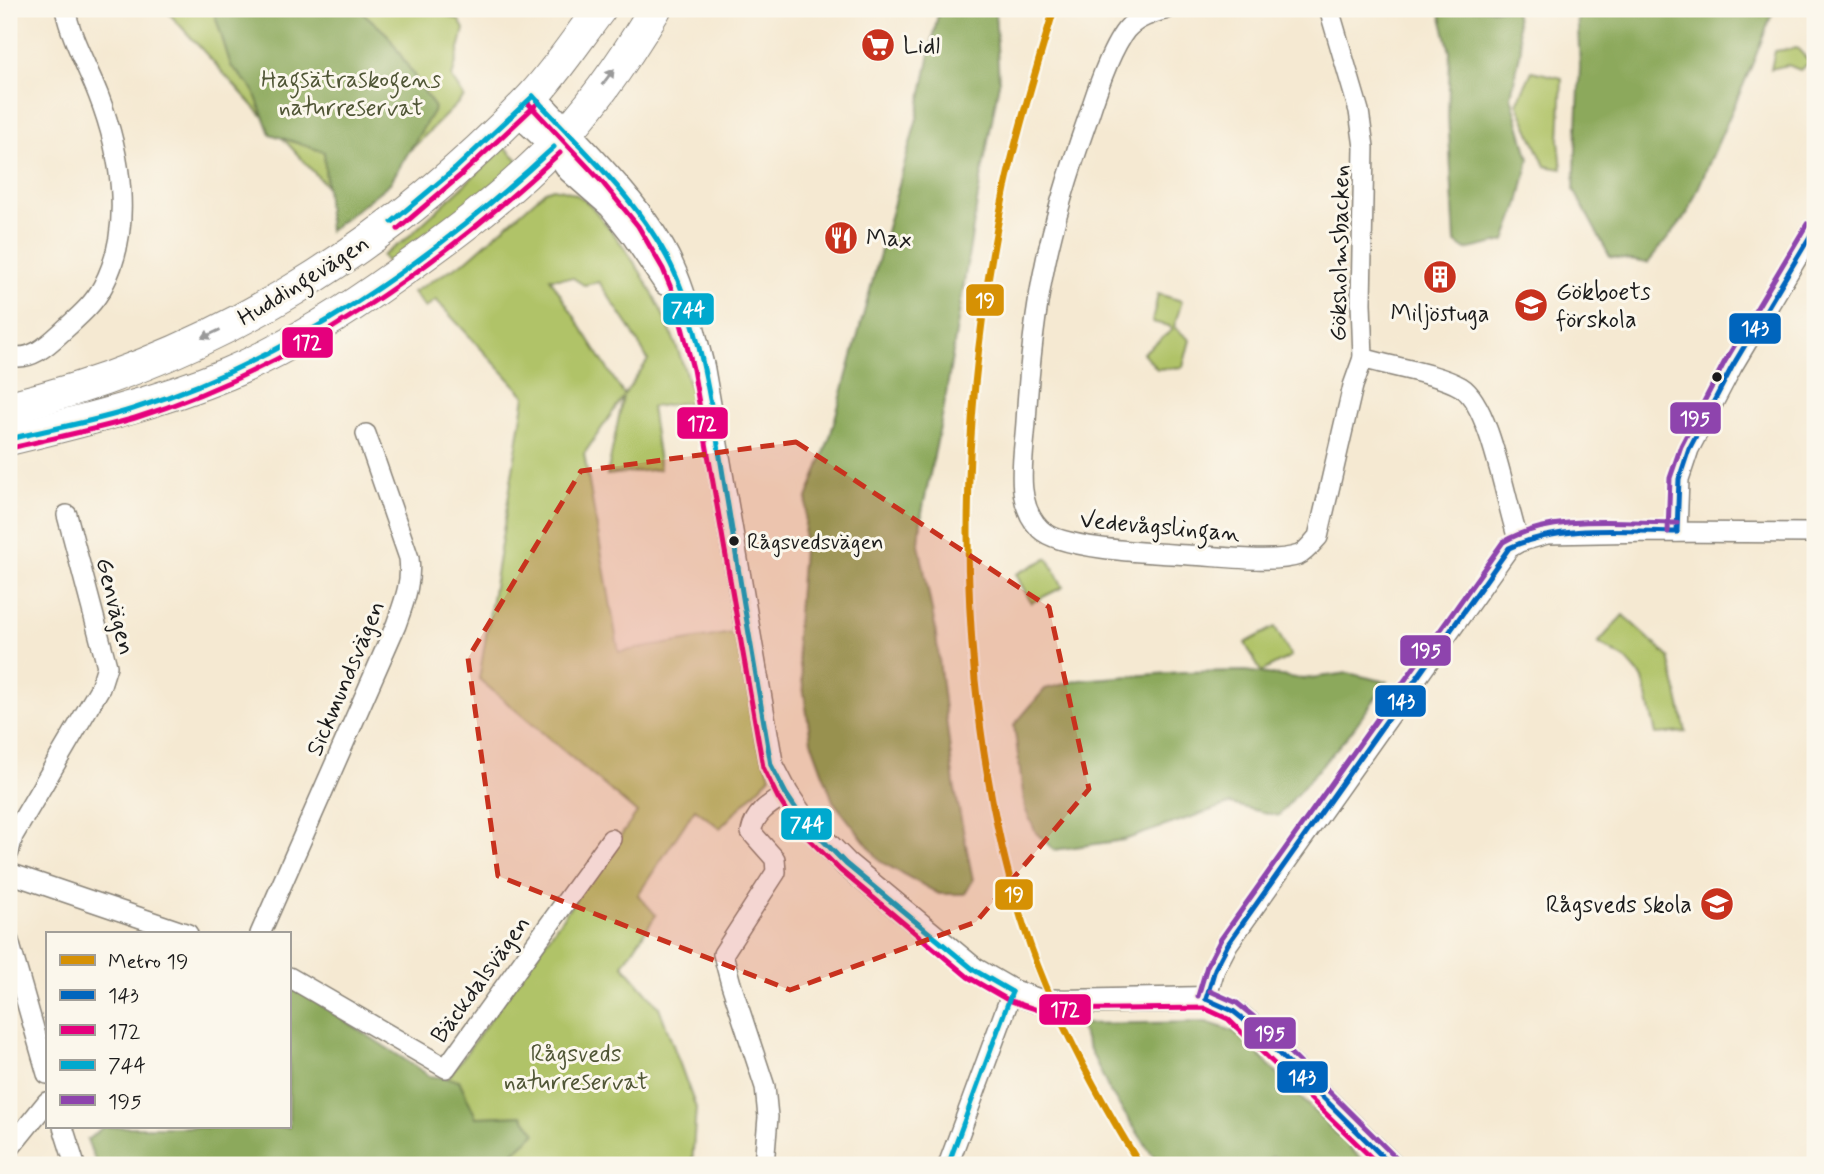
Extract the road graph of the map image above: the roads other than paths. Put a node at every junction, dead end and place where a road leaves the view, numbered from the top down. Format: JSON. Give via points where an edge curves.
{"nodes":[{"id":1,"x":65,"y":9,"type":"edge"},
{"id":2,"x":600,"y":9,"type":"edge"},
{"id":3,"x":655,"y":9,"type":"edge"},
{"id":4,"x":1167,"y":9,"type":"edge"},
{"id":5,"x":1329,"y":9,"type":"edge"},
{"id":6,"x":525,"y":104,"type":"junction"},
{"id":7,"x":560,"y":139,"type":"junction"},
{"id":8,"x":1815,"y":228,"type":"edge"},
{"id":9,"x":11,"y":356,"type":"edge"},
{"id":10,"x":1363,"y":358,"type":"junction"},
{"id":11,"x":9,"y":407,"type":"edge"},
{"id":12,"x":366,"y":434,"type":"dead end"},
{"id":13,"x":9,"y":439,"type":"edge"},
{"id":14,"x":67,"y":514,"type":"dead end"},
{"id":15,"x":1677,"y":532,"type":"junction"},
{"id":16,"x":1815,"y":533,"type":"edge"},
{"id":17,"x":1518,"y":541,"type":"junction"},
{"id":18,"x":786,"y":794,"type":"junction"},
{"id":19,"x":611,"y":839,"type":"dead end"},
{"id":20,"x":9,"y":852,"type":"edge"},
{"id":21,"x":9,"y":873,"type":"edge"},
{"id":22,"x":182,"y":932,"type":"edge"},
{"id":23,"x":261,"y":932,"type":"edge"},
{"id":24,"x":9,"y":942,"type":"edge"},
{"id":25,"x":290,"y":978,"type":"edge"},
{"id":26,"x":1012,"y":992,"type":"junction"},
{"id":27,"x":1206,"y":999,"type":"junction"},
{"id":28,"x":46,"y":1071,"type":"edge"},
{"id":29,"x":46,"y":1103,"type":"edge"},
{"id":30,"x":63,"y":1128,"type":"edge"},
{"id":31,"x":9,"y":1149,"type":"edge"},
{"id":32,"x":75,"y":1165,"type":"edge"},
{"id":33,"x":764,"y":1165,"type":"edge"},
{"id":34,"x":948,"y":1165,"type":"edge"},
{"id":35,"x":1391,"y":1165,"type":"edge"}],
"edges":[{"from":1,"to":9,"type":"street","via":[[113,137],[121,224],[112,266],[90,305],[45,347],[27,357]]},
{"from":2,"to":6,"type":"main road","name":"Huddingevägen"},
{"from":7,"to":3,"type":"main road","name":"Huddingevägen","one_way":true},
{"from":4,"to":10,"type":"street","name":"Vedevågslingan","via":[[1142,18],[1119,41],[1068,177],[1045,265],[1030,358],[1022,482],[1031,517],[1049,536],[1066,543],[1282,559],[1302,554],[1318,537]]},
{"from":5,"to":10,"type":"street","name":"Göksholmsbacken","via":[[1356,100],[1364,147]]},
{"from":6,"to":7,"type":"street"},
{"from":6,"to":11,"type":"main road","name":"Huddingevägen","one_way":true,"via":[[385,228],[285,295],[137,367]]},
{"from":7,"to":13,"type":"main road","name":"Huddingevägen","via":[[469,222],[304,337],[227,374],[133,409]]},
{"from":7,"to":18,"type":"street","via":[[648,226],[671,265],[687,307],[717,441],[771,765]]},
{"from":8,"to":15,"type":"street","via":[[1689,449],[1679,479]]},
{"from":10,"to":17,"type":"street","name":"Göksholmsbacken","via":[[1452,384],[1470,395],[1483,417]]},
{"from":12,"to":23,"type":"street","name":"Sickmundsvägen","via":[[411,575],[396,625]]},
{"from":14,"to":20,"type":"street","name":"Genvägen","via":[[107,666],[100,688],[13,836]]},
{"from":15,"to":16,"type":"street"},
{"from":15,"to":17,"type":"street","via":[[1547,534]]},
{"from":17,"to":27,"type":"street","via":[[1501,556],[1228,944]]},
{"from":18,"to":26,"type":"street","via":[[804,821],[846,864],[974,970]]},
{"from":18,"to":33,"type":"street","via":[[760,811],[753,822],[751,832],[775,859],[776,872],[723,954],[765,1087]]},
{"from":19,"to":25,"type":"street","name":"Bäckdalsvägen","via":[[446,1068]]},
{"from":21,"to":22,"type":"street"},
{"from":24,"to":28,"type":"street"},
{"from":26,"to":27,"type":"street","via":[[1038,1001],[1065,1002]]},
{"from":26,"to":34,"type":"street"},
{"from":27,"to":35,"type":"street","via":[[1248,1023]]},
{"from":29,"to":31,"type":"street"},
{"from":30,"to":32,"type":"street"}]}
